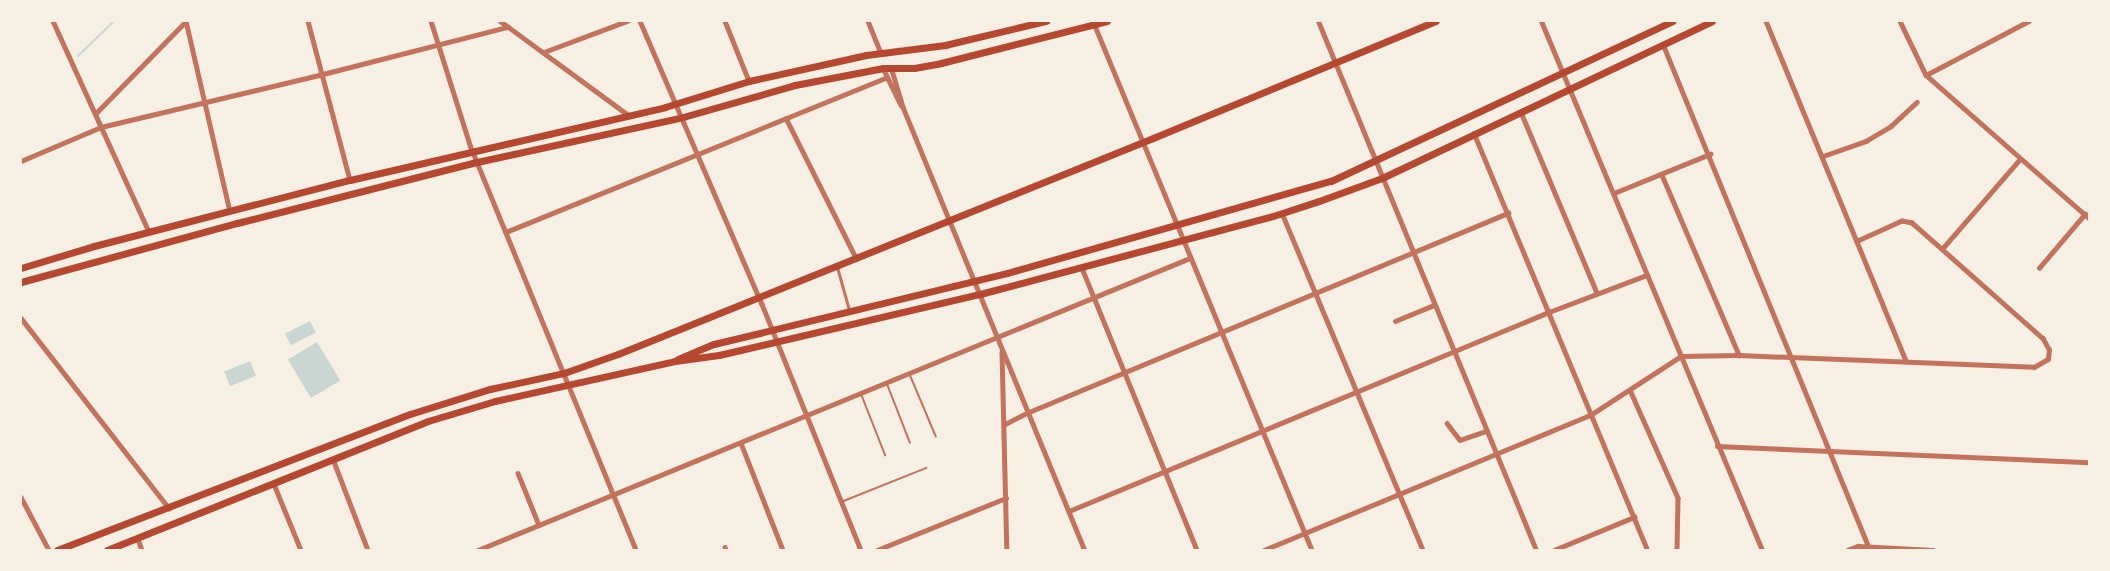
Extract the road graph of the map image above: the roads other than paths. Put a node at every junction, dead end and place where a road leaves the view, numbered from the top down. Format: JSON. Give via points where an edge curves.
{"nodes":[{"id":1,"x":53,"y":21,"type":"edge"},
{"id":2,"x":186,"y":21,"type":"edge"},
{"id":3,"x":308,"y":21,"type":"edge"},
{"id":4,"x":431,"y":21,"type":"edge"},
{"id":5,"x":500,"y":21,"type":"edge"},
{"id":6,"x":627,"y":21,"type":"edge"},
{"id":7,"x":640,"y":21,"type":"edge"},
{"id":8,"x":725,"y":21,"type":"edge"},
{"id":9,"x":868,"y":21,"type":"edge"},
{"id":10,"x":1046,"y":21,"type":"edge"},
{"id":11,"x":1107,"y":21,"type":"edge"},
{"id":12,"x":1318,"y":21,"type":"edge"},
{"id":13,"x":1436,"y":21,"type":"edge"},
{"id":14,"x":1541,"y":21,"type":"edge"},
{"id":15,"x":1672,"y":21,"type":"edge"},
{"id":16,"x":1712,"y":21,"type":"edge"},
{"id":17,"x":1766,"y":21,"type":"edge"},
{"id":18,"x":1900,"y":21,"type":"edge"},
{"id":19,"x":2029,"y":21,"type":"edge"},
{"id":20,"x":1093,"y":23,"type":"edge"},
{"id":21,"x":508,"y":27,"type":"junction"},
{"id":22,"x":438,"y":44,"type":"junction"},
{"id":23,"x":1663,"y":44,"type":"junction"},
{"id":24,"x":544,"y":52,"type":"junction"},
{"id":25,"x":881,"y":53,"type":"junction"},
{"id":26,"x":1335,"y":63,"type":"junction"},
{"id":27,"x":882,"y":68,"type":"junction"},
{"id":28,"x":891,"y":68,"type":"junction"},
{"id":29,"x":323,"y":74,"type":"junction"},
{"id":30,"x":1561,"y":74,"type":"junction"},
{"id":31,"x":1926,"y":75,"type":"junction"},
{"id":32,"x":886,"y":78,"type":"junction"},
{"id":33,"x":749,"y":81,"type":"junction"},
{"id":34,"x":1568,"y":89,"type":"junction"},
{"id":35,"x":1917,"y":102,"type":"dead end"},
{"id":36,"x":678,"y":103,"type":"junction"},
{"id":37,"x":203,"y":104,"type":"junction"},
{"id":38,"x":903,"y":107,"type":"junction"},
{"id":39,"x":1521,"y":112,"type":"junction"},
{"id":40,"x":95,"y":114,"type":"junction"},
{"id":41,"x":628,"y":115,"type":"junction"},
{"id":42,"x":683,"y":117,"type":"junction"},
{"id":43,"x":786,"y":118,"type":"junction"},
{"id":44,"x":101,"y":127,"type":"junction"},
{"id":45,"x":1474,"y":133,"type":"junction"},
{"id":46,"x":1143,"y":142,"type":"junction"},
{"id":47,"x":472,"y":150,"type":"junction"},
{"id":48,"x":1710,"y":154,"type":"junction"},
{"id":49,"x":699,"y":155,"type":"junction"},
{"id":50,"x":1823,"y":156,"type":"junction"},
{"id":51,"x":2020,"y":159,"type":"junction"},
{"id":52,"x":21,"y":161,"type":"edge"},
{"id":53,"x":477,"y":162,"type":"junction"},
{"id":54,"x":1375,"y":162,"type":"junction"},
{"id":55,"x":1662,"y":175,"type":"junction"},
{"id":56,"x":1382,"y":177,"type":"junction"},
{"id":57,"x":350,"y":180,"type":"junction"},
{"id":58,"x":1614,"y":193,"type":"junction"},
{"id":59,"x":230,"y":211,"type":"junction"},
{"id":60,"x":1282,"y":213,"type":"junction"},
{"id":61,"x":1508,"y":213,"type":"junction"},
{"id":62,"x":2087,"y":216,"type":"edge"},
{"id":63,"x":950,"y":219,"type":"junction"},
{"id":64,"x":1177,"y":226,"type":"junction"},
{"id":65,"x":149,"y":232,"type":"junction"},
{"id":66,"x":506,"y":232,"type":"junction"},
{"id":67,"x":1183,"y":241,"type":"junction"},
{"id":68,"x":1858,"y":241,"type":"junction"},
{"id":69,"x":1942,"y":249,"type":"junction"},
{"id":70,"x":1077,"y":254,"type":"junction"},
{"id":71,"x":1413,"y":254,"type":"junction"},
{"id":72,"x":856,"y":258,"type":"junction"},
{"id":73,"x":1190,"y":258,"type":"junction"},
{"id":74,"x":837,"y":266,"type":"junction"},
{"id":75,"x":21,"y":268,"type":"edge"},
{"id":76,"x":1082,"y":268,"type":"junction"},
{"id":77,"x":2039,"y":268,"type":"dead end"},
{"id":78,"x":1647,"y":275,"type":"junction"},
{"id":79,"x":975,"y":281,"type":"junction"},
{"id":80,"x":21,"y":282,"type":"edge"},
{"id":81,"x":1598,"y":293,"type":"junction"},
{"id":82,"x":980,"y":294,"type":"junction"},
{"id":83,"x":1317,"y":294,"type":"junction"},
{"id":84,"x":758,"y":296,"type":"junction"},
{"id":85,"x":1094,"y":298,"type":"junction"},
{"id":86,"x":1434,"y":305,"type":"junction"},
{"id":87,"x":849,"y":311,"type":"junction"},
{"id":88,"x":1549,"y":312,"type":"junction"},
{"id":89,"x":21,"y":318,"type":"edge"},
{"id":90,"x":1395,"y":321,"type":"dead end"},
{"id":91,"x":772,"y":330,"type":"junction"},
{"id":92,"x":1221,"y":333,"type":"junction"},
{"id":93,"x":998,"y":336,"type":"junction"},
{"id":94,"x":775,"y":341,"type":"junction"},
{"id":95,"x":1002,"y":346,"type":"junction"},
{"id":96,"x":1453,"y":353,"type":"junction"},
{"id":97,"x":1739,"y":355,"type":"junction"},
{"id":98,"x":1681,"y":356,"type":"junction"},
{"id":99,"x":1793,"y":357,"type":"junction"},
{"id":100,"x":675,"y":361,"type":"junction"},
{"id":101,"x":1906,"y":361,"type":"junction"},
{"id":102,"x":564,"y":373,"type":"junction"},
{"id":103,"x":909,"y":373,"type":"junction"},
{"id":104,"x":1124,"y":373,"type":"junction"},
{"id":105,"x":886,"y":382,"type":"junction"},
{"id":106,"x":569,"y":386,"type":"junction"},
{"id":107,"x":1630,"y":390,"type":"junction"},
{"id":108,"x":1358,"y":392,"type":"junction"},
{"id":109,"x":860,"y":393,"type":"junction"},
{"id":110,"x":1029,"y":412,"type":"junction"},
{"id":111,"x":1592,"y":414,"type":"junction"},
{"id":112,"x":806,"y":416,"type":"junction"},
{"id":113,"x":1447,"y":423,"type":"dead end"},
{"id":114,"x":1005,"y":424,"type":"junction"},
{"id":115,"x":1486,"y":431,"type":"junction"},
{"id":116,"x":1262,"y":432,"type":"junction"},
{"id":117,"x":936,"y":437,"type":"dead end"},
{"id":118,"x":741,"y":443,"type":"junction"},
{"id":119,"x":910,"y":443,"type":"dead end"},
{"id":120,"x":1717,"y":446,"type":"junction"},
{"id":121,"x":1828,"y":449,"type":"junction"},
{"id":122,"x":1496,"y":454,"type":"junction"},
{"id":123,"x":885,"y":455,"type":"dead end"},
{"id":124,"x":333,"y":459,"type":"junction"},
{"id":125,"x":2089,"y":462,"type":"edge"},
{"id":126,"x":926,"y":468,"type":"dead end"},
{"id":127,"x":1166,"y":471,"type":"junction"},
{"id":128,"x":518,"y":473,"type":"dead end"},
{"id":129,"x":274,"y":484,"type":"junction"},
{"id":130,"x":1400,"y":494,"type":"junction"},
{"id":131,"x":613,"y":495,"type":"junction"},
{"id":132,"x":21,"y":497,"type":"edge"},
{"id":133,"x":1006,"y":498,"type":"junction"},
{"id":134,"x":841,"y":502,"type":"junction"},
{"id":135,"x":169,"y":507,"type":"junction"},
{"id":136,"x":1069,"y":511,"type":"junction"},
{"id":137,"x":1634,"y":517,"type":"junction"},
{"id":138,"x":539,"y":525,"type":"junction"},
{"id":139,"x":1305,"y":533,"type":"junction"},
{"id":140,"x":138,"y":539,"type":"junction"},
{"id":141,"x":1869,"y":548,"type":"edge"},
{"id":142,"x":49,"y":550,"type":"edge"},
{"id":143,"x":57,"y":550,"type":"edge"},
{"id":144,"x":107,"y":550,"type":"edge"},
{"id":145,"x":142,"y":550,"type":"edge"},
{"id":146,"x":301,"y":550,"type":"edge"},
{"id":147,"x":368,"y":550,"type":"edge"},
{"id":148,"x":478,"y":550,"type":"edge"},
{"id":149,"x":636,"y":550,"type":"edge"},
{"id":150,"x":783,"y":550,"type":"edge"},
{"id":151,"x":861,"y":550,"type":"edge"},
{"id":152,"x":877,"y":550,"type":"edge"},
{"id":153,"x":1007,"y":550,"type":"edge"},
{"id":154,"x":1085,"y":550,"type":"edge"},
{"id":155,"x":1197,"y":550,"type":"edge"},
{"id":156,"x":1264,"y":550,"type":"edge"},
{"id":157,"x":1312,"y":550,"type":"edge"},
{"id":158,"x":1423,"y":550,"type":"edge"},
{"id":159,"x":1536,"y":550,"type":"edge"},
{"id":160,"x":1554,"y":550,"type":"edge"},
{"id":161,"x":1648,"y":550,"type":"edge"},
{"id":162,"x":1677,"y":550,"type":"edge"},
{"id":163,"x":1762,"y":550,"type":"edge"},
{"id":164,"x":1847,"y":550,"type":"edge"},
{"id":165,"x":1933,"y":550,"type":"edge"}],
"edges":[{"from":1,"to":40,"type":"street"},
{"from":2,"to":37,"type":"street"},
{"from":2,"to":40,"type":"street"},
{"from":3,"to":29,"type":"street"},
{"from":4,"to":22,"type":"street"},
{"from":5,"to":21,"type":"street"},
{"from":6,"to":24,"type":"street"},
{"from":7,"to":36,"type":"street"},
{"from":8,"to":33,"type":"street"},
{"from":9,"to":25,"type":"street"},
{"from":10,"to":25,"type":"main road","via":[[945,45]]},
{"from":11,"to":20,"type":"main road"},
{"from":12,"to":26,"type":"street"},
{"from":13,"to":26,"type":"main road"},
{"from":14,"to":30,"type":"street"},
{"from":15,"to":30,"type":"main road"},
{"from":16,"to":23,"type":"main road"},
{"from":17,"to":50,"type":"street"},
{"from":18,"to":31,"type":"street"},
{"from":19,"to":31,"type":"street"},
{"from":20,"to":28,"type":"main road","via":[[941,63]]},
{"from":20,"to":46,"type":"street"},
{"from":21,"to":22,"type":"street"},
{"from":21,"to":24,"type":"street"},
{"from":22,"to":29,"type":"street"},
{"from":22,"to":47,"type":"street"},
{"from":23,"to":34,"type":"main road"},
{"from":23,"to":48,"type":"street"},
{"from":24,"to":41,"type":"street"},
{"from":25,"to":33,"type":"main road"},
{"from":26,"to":46,"type":"main road"},
{"from":26,"to":54,"type":"street"},
{"from":27,"to":28,"type":"main road"},
{"from":27,"to":32,"type":"street"},
{"from":27,"to":42,"type":"main road","via":[[795,85]]},
{"from":28,"to":38,"type":"street"},
{"from":29,"to":37,"type":"street"},
{"from":29,"to":57,"type":"street"},
{"from":30,"to":34,"type":"street"},
{"from":30,"to":54,"type":"main road"},
{"from":31,"to":51,"type":"street"},
{"from":32,"to":38,"type":"street"},
{"from":32,"to":43,"type":"street"},
{"from":33,"to":36,"type":"main road"},
{"from":34,"to":39,"type":"main road"},
{"from":34,"to":58,"type":"street"},
{"from":35,"to":50,"type":"street","via":[[1891,126],[1866,141]]},
{"from":36,"to":41,"type":"main road"},
{"from":36,"to":42,"type":"street"},
{"from":37,"to":44,"type":"street"},
{"from":37,"to":59,"type":"street"},
{"from":38,"to":63,"type":"street"},
{"from":39,"to":45,"type":"main road"},
{"from":39,"to":81,"type":"street"},
{"from":40,"to":44,"type":"street"},
{"from":41,"to":47,"type":"main road"},
{"from":42,"to":49,"type":"street"},
{"from":42,"to":53,"type":"main road"},
{"from":43,"to":49,"type":"street"},
{"from":43,"to":72,"type":"street"},
{"from":44,"to":52,"type":"street"},
{"from":44,"to":65,"type":"street"},
{"from":45,"to":56,"type":"main road"},
{"from":45,"to":61,"type":"street"},
{"from":46,"to":63,"type":"main road"},
{"from":46,"to":64,"type":"street"},
{"from":47,"to":53,"type":"street"},
{"from":47,"to":57,"type":"main road"},
{"from":48,"to":55,"type":"street"},
{"from":48,"to":99,"type":"street"},
{"from":49,"to":66,"type":"street"},
{"from":49,"to":84,"type":"street"},
{"from":50,"to":68,"type":"street"},
{"from":51,"to":62,"type":"street"},
{"from":51,"to":69,"type":"street"},
{"from":53,"to":66,"type":"street"},
{"from":53,"to":80,"type":"main road"},
{"from":54,"to":56,"type":"street"},
{"from":54,"to":64,"type":"main road","via":[[1331,181]]},
{"from":55,"to":58,"type":"street"},
{"from":55,"to":97,"type":"street"},
{"from":56,"to":60,"type":"main road"},
{"from":56,"to":71,"type":"street"},
{"from":57,"to":59,"type":"main road"},
{"from":58,"to":78,"type":"street"},
{"from":59,"to":65,"type":"main road"},
{"from":60,"to":67,"type":"main road"},
{"from":60,"to":83,"type":"street"},
{"from":61,"to":71,"type":"street"},
{"from":61,"to":88,"type":"street"},
{"from":62,"to":77,"type":"street"},
{"from":63,"to":72,"type":"main road"},
{"from":63,"to":79,"type":"street"},
{"from":64,"to":67,"type":"street"},
{"from":64,"to":70,"type":"main road"},
{"from":65,"to":75,"type":"main road"},
{"from":66,"to":102,"type":"street"},
{"from":67,"to":73,"type":"street"},
{"from":67,"to":76,"type":"main road"},
{"from":68,"to":69,"type":"street","via":[[1905,221]]},
{"from":68,"to":101,"type":"street"},
{"from":69,"to":101,"type":"street","via":[[2043,339],[2049,350],[2048,359],[2034,367]]},
{"from":70,"to":76,"type":"main road"},
{"from":70,"to":79,"type":"main road"},
{"from":71,"to":83,"type":"street"},
{"from":71,"to":86,"type":"street"},
{"from":72,"to":74,"type":"main road"},
{"from":73,"to":85,"type":"street"},
{"from":73,"to":92,"type":"street"},
{"from":74,"to":84,"type":"main road"},
{"from":74,"to":87,"type":"street"},
{"from":76,"to":82,"type":"main road"},
{"from":76,"to":85,"type":"street"},
{"from":78,"to":81,"type":"street"},
{"from":78,"to":98,"type":"street"},
{"from":79,"to":82,"type":"street"},
{"from":79,"to":87,"type":"main road"},
{"from":81,"to":88,"type":"street"},
{"from":82,"to":93,"type":"street"},
{"from":82,"to":94,"type":"main road"},
{"from":83,"to":92,"type":"street"},
{"from":83,"to":108,"type":"street"},
{"from":84,"to":91,"type":"street"},
{"from":84,"to":102,"type":"main road"},
{"from":85,"to":93,"type":"street"},
{"from":85,"to":104,"type":"street"},
{"from":86,"to":90,"type":"street"},
{"from":86,"to":96,"type":"street"},
{"from":87,"to":91,"type":"main road"},
{"from":88,"to":96,"type":"street"},
{"from":88,"to":111,"type":"street"},
{"from":89,"to":135,"type":"street"},
{"from":91,"to":94,"type":"street"},
{"from":91,"to":100,"type":"main road","via":[[698,349]]},
{"from":92,"to":104,"type":"street"},
{"from":92,"to":116,"type":"street"},
{"from":93,"to":95,"type":"street"},
{"from":93,"to":103,"type":"street"},
{"from":94,"to":100,"type":"main road"},
{"from":94,"to":112,"type":"street"},
{"from":95,"to":110,"type":"street"},
{"from":95,"to":114,"type":"street"},
{"from":96,"to":108,"type":"street"},
{"from":96,"to":115,"type":"street"},
{"from":97,"to":98,"type":"street"},
{"from":97,"to":99,"type":"street"},
{"from":98,"to":107,"type":"street"},
{"from":98,"to":120,"type":"street"},
{"from":99,"to":101,"type":"street"},
{"from":99,"to":121,"type":"street"},
{"from":100,"to":106,"type":"main road"},
{"from":102,"to":106,"type":"street"},
{"from":102,"to":135,"type":"main road","via":[[453,399]]},
{"from":103,"to":105,"type":"street"},
{"from":103,"to":117,"type":"lane"},
{"from":104,"to":110,"type":"street"},
{"from":104,"to":127,"type":"street"},
{"from":105,"to":109,"type":"street"},
{"from":105,"to":119,"type":"lane"},
{"from":106,"to":124,"type":"main road","via":[[495,401],[428,421]]},
{"from":106,"to":131,"type":"street"},
{"from":107,"to":111,"type":"street"},
{"from":107,"to":162,"type":"street","via":[[1678,498]]},
{"from":108,"to":116,"type":"street"},
{"from":108,"to":130,"type":"street"},
{"from":109,"to":112,"type":"street"},
{"from":109,"to":123,"type":"lane"},
{"from":110,"to":114,"type":"street"},
{"from":110,"to":136,"type":"street"},
{"from":111,"to":122,"type":"street"},
{"from":111,"to":137,"type":"street"},
{"from":112,"to":118,"type":"street"},
{"from":112,"to":134,"type":"street"},
{"from":113,"to":115,"type":"street","via":[[1460,440]]},
{"from":114,"to":133,"type":"street"},
{"from":115,"to":122,"type":"street"},
{"from":116,"to":127,"type":"street"},
{"from":116,"to":139,"type":"street"},
{"from":118,"to":131,"type":"street"},
{"from":118,"to":150,"type":"street"},
{"from":120,"to":121,"type":"street"},
{"from":120,"to":163,"type":"street"},
{"from":121,"to":125,"type":"street"},
{"from":121,"to":141,"type":"street"},
{"from":122,"to":130,"type":"street"},
{"from":122,"to":159,"type":"street"},
{"from":124,"to":129,"type":"main road"},
{"from":124,"to":147,"type":"street"},
{"from":126,"to":134,"type":"lane"},
{"from":127,"to":136,"type":"street"},
{"from":127,"to":155,"type":"street"},
{"from":128,"to":138,"type":"street"},
{"from":129,"to":140,"type":"main road"},
{"from":129,"to":146,"type":"street"},
{"from":130,"to":139,"type":"street"},
{"from":130,"to":158,"type":"street"},
{"from":131,"to":138,"type":"street"},
{"from":131,"to":149,"type":"street"},
{"from":132,"to":142,"type":"street"},
{"from":133,"to":152,"type":"street"},
{"from":133,"to":153,"type":"street"},
{"from":134,"to":151,"type":"street"},
{"from":135,"to":143,"type":"main road"},
{"from":136,"to":154,"type":"street"},
{"from":137,"to":160,"type":"street"},
{"from":137,"to":161,"type":"street"},
{"from":138,"to":148,"type":"street"},
{"from":139,"to":156,"type":"street"},
{"from":139,"to":157,"type":"street"},
{"from":140,"to":144,"type":"main road"},
{"from":140,"to":145,"type":"street"},
{"from":141,"to":164,"type":"street"},
{"from":141,"to":165,"type":"street"}]}
